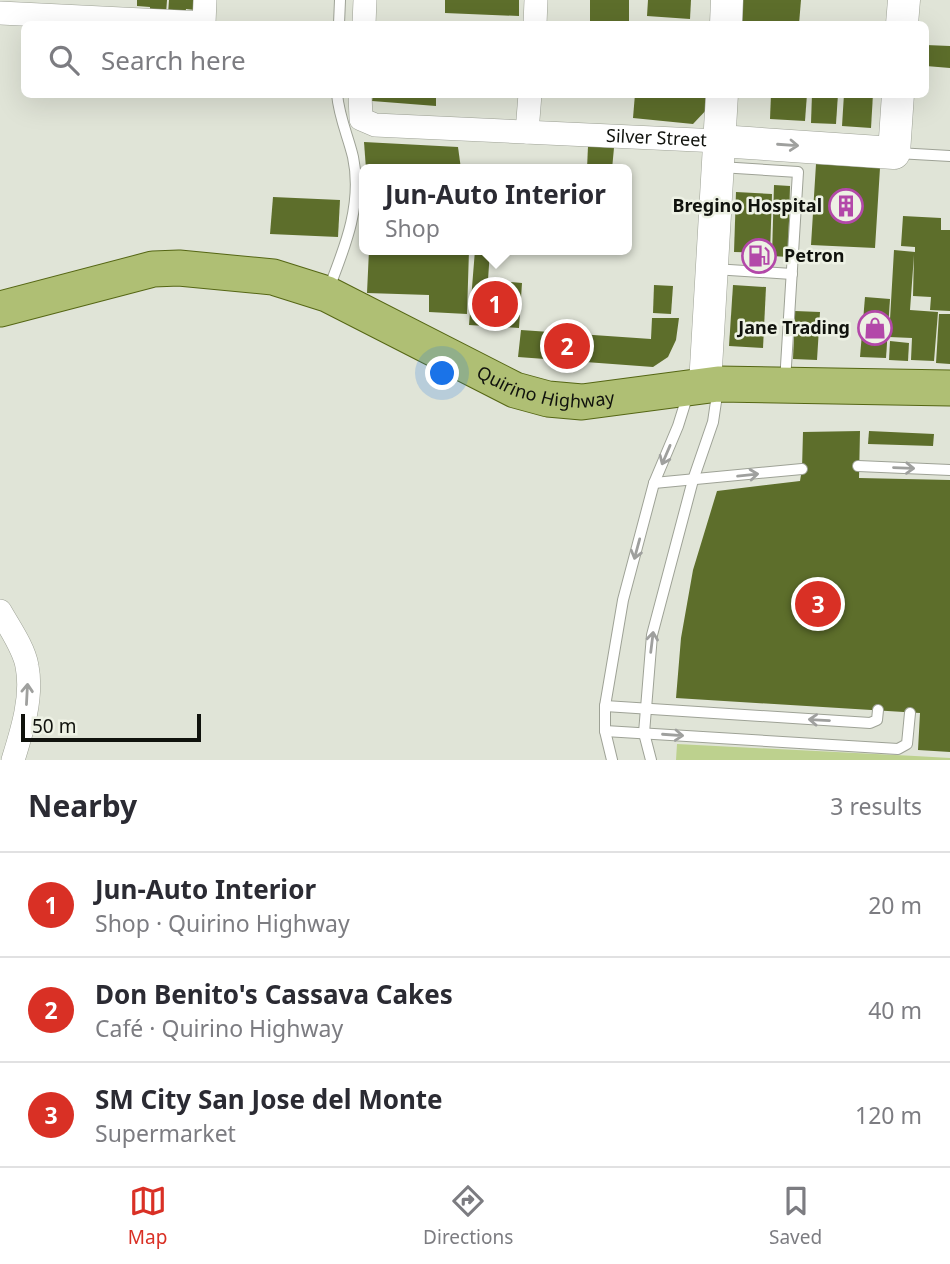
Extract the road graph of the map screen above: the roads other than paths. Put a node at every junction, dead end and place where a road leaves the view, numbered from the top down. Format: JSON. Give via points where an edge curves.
{"nodes":[{"id":1,"x":205,"y":0,"type":"edge"},
{"id":2,"x":340,"y":0,"type":"edge"},
{"id":3,"x":365,"y":0,"type":"edge"},
{"id":4,"x":536,"y":0,"type":"edge"},
{"id":5,"x":727,"y":0,"type":"edge"},
{"id":6,"x":904,"y":0,"type":"edge"},
{"id":7,"x":41,"y":8,"type":"edge"},
{"id":8,"x":114,"y":9,"type":"edge"},
{"id":9,"x":0,"y":13,"type":"edge"},
{"id":10,"x":191,"y":21,"type":"edge"},
{"id":11,"x":204,"y":21,"type":"edge"},
{"id":12,"x":339,"y":21,"type":"edge"},
{"id":13,"x":364,"y":21,"type":"edge"},
{"id":14,"x":534,"y":21,"type":"edge"},
{"id":15,"x":726,"y":21,"type":"edge"},
{"id":16,"x":902,"y":21,"type":"edge"},
{"id":17,"x":338,"y":98,"type":"edge"},
{"id":18,"x":360,"y":98,"type":"edge"},
{"id":19,"x":530,"y":98,"type":"edge"},
{"id":20,"x":722,"y":98,"type":"edge"},
{"id":21,"x":898,"y":98,"type":"edge"},
{"id":22,"x":527,"y":132,"type":"junction"},
{"id":23,"x":894,"y":153,"type":"junction"},
{"id":24,"x":719,"y":154,"type":"junction"},
{"id":25,"x":950,"y":156,"type":"edge"},
{"id":26,"x":711,"y":269,"type":"junction"},
{"id":27,"x":792,"y":274,"type":"junction"},
{"id":28,"x":327,"y":295,"type":"junction"},
{"id":29,"x":0,"y":310,"type":"edge"},
{"id":30,"x":784,"y":384,"type":"junction"},
{"id":31,"x":704,"y":385,"type":"junction"},
{"id":32,"x":950,"y":388,"type":"edge"},
{"id":33,"x":858,"y":466,"type":"dead end"},
{"id":34,"x":802,"y":469,"type":"dead end"},
{"id":35,"x":950,"y":470,"type":"edge"},
{"id":36,"x":693,"y":480,"type":"junction"},
{"id":37,"x":654,"y":483,"type":"junction"},
{"id":38,"x":0,"y":611,"type":"edge"},
{"id":39,"x":605,"y":706,"type":"junction"},
{"id":40,"x":645,"y":710,"type":"junction"},
{"id":41,"x":878,"y":710,"type":"dead end"},
{"id":42,"x":910,"y":713,"type":"dead end"},
{"id":43,"x":605,"y":731,"type":"junction"},
{"id":44,"x":644,"y":733,"type":"junction"},
{"id":45,"x":13,"y":760,"type":"edge"},
{"id":46,"x":612,"y":760,"type":"edge"},
{"id":47,"x":651,"y":760,"type":"edge"}],
"edges":[{"from":1,"to":11,"type":"street"},
{"from":2,"to":12,"type":"lane"},
{"from":3,"to":13,"type":"street"},
{"from":4,"to":14,"type":"street"},
{"from":5,"to":15,"type":"street"},
{"from":6,"to":16,"type":"street"},
{"from":7,"to":8,"type":"street"},
{"from":7,"to":9,"type":"street"},
{"from":8,"to":10,"type":"street"},
{"from":17,"to":28,"type":"lane","via":[[353,157],[356,193],[346,244]]},
{"from":18,"to":22,"type":"street","name":"Silver Street","via":[[361,119],[375,125]]},
{"from":19,"to":22,"type":"street"},
{"from":20,"to":24,"type":"street"},
{"from":21,"to":23,"type":"street"},
{"from":22,"to":24,"type":"street","name":"Silver Street"},
{"from":24,"to":23,"type":"street","name":"Silver Street","one_way":true},
{"from":23,"to":25,"type":"lane"},
{"from":24,"to":26,"type":"street"},
{"from":24,"to":27,"type":"lane","via":[[798,172]]},
{"from":26,"to":27,"type":"lane"},
{"from":26,"to":31,"type":"street"},
{"from":27,"to":30,"type":"lane"},
{"from":28,"to":29,"type":"main road","name":"Quirino Highway","via":[[273,277],[153,269]]},
{"from":28,"to":31,"type":"main road","name":"Quirino Highway","via":[[515,390],[548,399],[582,402]]},
{"from":30,"to":31,"type":"main road","name":"Quirino Highway"},
{"from":30,"to":32,"type":"main road","name":"Quirino Highway"},
{"from":31,"to":36,"type":"lane","via":[[713,422]]},
{"from":31,"to":37,"type":"lane","one_way":true,"via":[[678,426]]},
{"from":33,"to":35,"type":"lane","one_way":true},
{"from":36,"to":34,"type":"lane","one_way":true},
{"from":36,"to":37,"type":"lane"},
{"from":40,"to":36,"type":"lane","one_way":true,"via":[[652,635]]},
{"from":37,"to":39,"type":"lane","one_way":true,"via":[[623,600]]},
{"from":45,"to":38,"type":"street","one_way":true,"via":[[24,723],[27,665]]},
{"from":39,"to":40,"type":"lane"},
{"from":39,"to":43,"type":"lane"},
{"from":41,"to":40,"type":"lane","one_way":true,"via":[[877,720],[870,723]]},
{"from":40,"to":44,"type":"lane"},
{"from":44,"to":42,"type":"lane","one_way":true,"via":[[898,749],[906,744]]},
{"from":43,"to":44,"type":"lane"},
{"from":43,"to":46,"type":"lane"},
{"from":44,"to":47,"type":"lane"}]}
